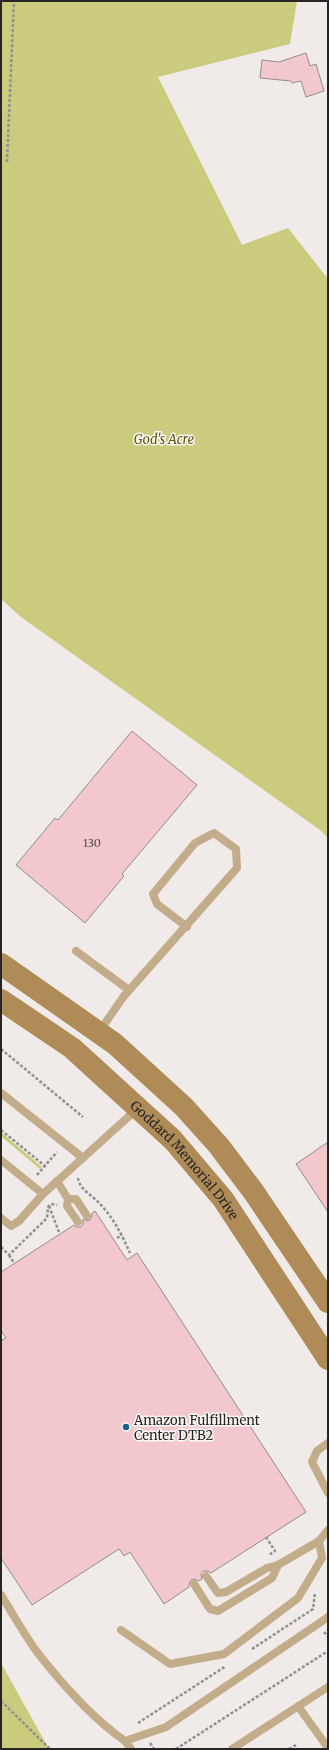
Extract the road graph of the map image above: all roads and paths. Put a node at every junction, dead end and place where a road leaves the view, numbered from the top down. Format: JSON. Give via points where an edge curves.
{"nodes":[{"id":1,"x":14,"y":1,"type":"edge"},
{"id":2,"x":7,"y":162,"type":"dead end"},
{"id":3,"x":187,"y":927,"type":"junction"},
{"id":4,"x":76,"y":951,"type":"dead end"},
{"id":5,"x":1,"y":964,"type":"edge"},
{"id":6,"x":129,"y":990,"type":"junction"},
{"id":7,"x":1,"y":1000,"type":"edge"},
{"id":8,"x":99,"y":1033,"type":"junction"},
{"id":9,"x":1,"y":1049,"type":"edge"},
{"id":10,"x":1,"y":1093,"type":"edge"},
{"id":11,"x":139,"y":1107,"type":"junction"},
{"id":12,"x":83,"y":1117,"type":"dead end"},
{"id":13,"x":1,"y":1130,"type":"edge"},
{"id":14,"x":58,"y":1152,"type":"dead end"},
{"id":15,"x":83,"y":1158,"type":"junction"},
{"id":16,"x":1,"y":1160,"type":"edge"},
{"id":17,"x":45,"y":1166,"type":"junction"},
{"id":18,"x":83,"y":1174,"type":"dead end"},
{"id":19,"x":35,"y":1178,"type":"dead end"},
{"id":20,"x":57,"y":1181,"type":"junction"},
{"id":21,"x":43,"y":1194,"type":"junction"},
{"id":22,"x":68,"y":1199,"type":"junction"},
{"id":23,"x":49,"y":1206,"type":"junction"},
{"id":24,"x":61,"y":1207,"type":"dead end"},
{"id":25,"x":87,"y":1216,"type":"dead end"},
{"id":26,"x":1,"y":1218,"type":"edge"},
{"id":27,"x":78,"y":1222,"type":"dead end"},
{"id":28,"x":59,"y":1232,"type":"dead end"},
{"id":29,"x":122,"y":1235,"type":"junction"},
{"id":30,"x":117,"y":1238,"type":"dead end"},
{"id":31,"x":1,"y":1247,"type":"edge"},
{"id":32,"x":130,"y":1253,"type":"dead end"},
{"id":33,"x":9,"y":1255,"type":"junction"},
{"id":34,"x":14,"y":1262,"type":"dead end"},
{"id":35,"x":328,"y":1302,"type":"edge"},
{"id":36,"x":328,"y":1359,"type":"edge"},
{"id":37,"x":328,"y":1443,"type":"edge"},
{"id":38,"x":328,"y":1493,"type":"edge"},
{"id":39,"x":328,"y":1530,"type":"edge"},
{"id":40,"x":266,"y":1537,"type":"dead end"},
{"id":41,"x":319,"y":1541,"type":"junction"},
{"id":42,"x":265,"y":1557,"type":"dead end"},
{"id":43,"x":278,"y":1566,"type":"junction"},
{"id":44,"x":206,"y":1576,"type":"dead end"},
{"id":45,"x":194,"y":1584,"type":"dead end"},
{"id":46,"x":1,"y":1595,"type":"edge"},
{"id":47,"x":328,"y":1617,"type":"edge"},
{"id":48,"x":121,"y":1630,"type":"dead end"},
{"id":49,"x":324,"y":1631,"type":"dead end"},
{"id":50,"x":328,"y":1638,"type":"edge"},
{"id":51,"x":328,"y":1651,"type":"edge"},
{"id":52,"x":328,"y":1687,"type":"edge"},
{"id":53,"x":1,"y":1701,"type":"edge"},
{"id":54,"x":298,"y":1706,"type":"junction"},
{"id":55,"x":125,"y":1741,"type":"junction"},
{"id":56,"x":150,"y":1743,"type":"dead end"},
{"id":57,"x":296,"y":1745,"type":"dead end"},
{"id":58,"x":328,"y":1748,"type":"edge"},
{"id":59,"x":50,"y":1749,"type":"edge"},
{"id":60,"x":131,"y":1749,"type":"edge"},
{"id":61,"x":154,"y":1749,"type":"edge"},
{"id":62,"x":176,"y":1749,"type":"edge"},
{"id":63,"x":232,"y":1749,"type":"edge"},
{"id":64,"x":289,"y":1749,"type":"edge"}],
"edges":[{"from":1,"to":2,"type":"path"},
{"from":3,"to":3,"type":"lane","via":[[237,868],[236,849],[214,833],[195,843],[153,894],[157,904]]},
{"from":3,"to":6,"type":"lane"},
{"from":4,"to":6,"type":"lane"},
{"from":5,"to":8,"type":"main road"},
{"from":6,"to":8,"type":"lane"},
{"from":7,"to":11,"type":"main road","name":"Goddard Memorial Drive","via":[[72,1048]]},
{"from":8,"to":35,"type":"main road","via":[[115,1044],[184,1107],[219,1146],[254,1191]]},
{"from":9,"to":12,"type":"path"},
{"from":10,"to":15,"type":"lane"},
{"from":11,"to":15,"type":"lane"},
{"from":11,"to":36,"type":"main road","name":"Goddard Memorial Drive","via":[[173,1140],[223,1199]]},
{"from":13,"to":17,"type":"path"},
{"from":14,"to":17,"type":"path"},
{"from":15,"to":20,"type":"lane"},
{"from":16,"to":21,"type":"lane"},
{"from":17,"to":19,"type":"path"},
{"from":18,"to":29,"type":"path","via":[[77,1179],[82,1188],[99,1203]]},
{"from":20,"to":21,"type":"lane"},
{"from":20,"to":22,"type":"lane"},
{"from":21,"to":26,"type":"lane","via":[[19,1221],[11,1226]]},
{"from":22,"to":25,"type":"lane","via":[[76,1199]]},
{"from":22,"to":27,"type":"lane","via":[[67,1206]]},
{"from":23,"to":24,"type":"path","via":[[56,1204]]},
{"from":23,"to":28,"type":"path"},
{"from":23,"to":33,"type":"path","via":[[47,1218]]},
{"from":29,"to":30,"type":"path"},
{"from":29,"to":32,"type":"path"},
{"from":31,"to":33,"type":"path"},
{"from":33,"to":34,"type":"path"},
{"from":37,"to":38,"type":"lane","via":[[317,1451],[312,1462]]},
{"from":39,"to":41,"type":"lane"},
{"from":40,"to":42,"type":"path","via":[[275,1551]]},
{"from":41,"to":43,"type":"lane"},
{"from":41,"to":48,"type":"lane","via":[[322,1558],[298,1598],[224,1654],[170,1664]]},
{"from":43,"to":44,"type":"lane","via":[[267,1568],[226,1592],[218,1593]]},
{"from":43,"to":45,"type":"lane","via":[[272,1578],[218,1611],[210,1609]]},
{"from":46,"to":55,"type":"lane","via":[[37,1652],[76,1696],[110,1730]]},
{"from":47,"to":55,"type":"lane","via":[[166,1727]]},
{"from":49,"to":50,"type":"path"},
{"from":51,"to":62,"type":"path"},
{"from":52,"to":54,"type":"lane"},
{"from":53,"to":59,"type":"path"},
{"from":54,"to":58,"type":"lane"},
{"from":54,"to":63,"type":"lane"},
{"from":55,"to":60,"type":"lane"},
{"from":56,"to":61,"type":"path"},
{"from":57,"to":64,"type":"path"}]}
